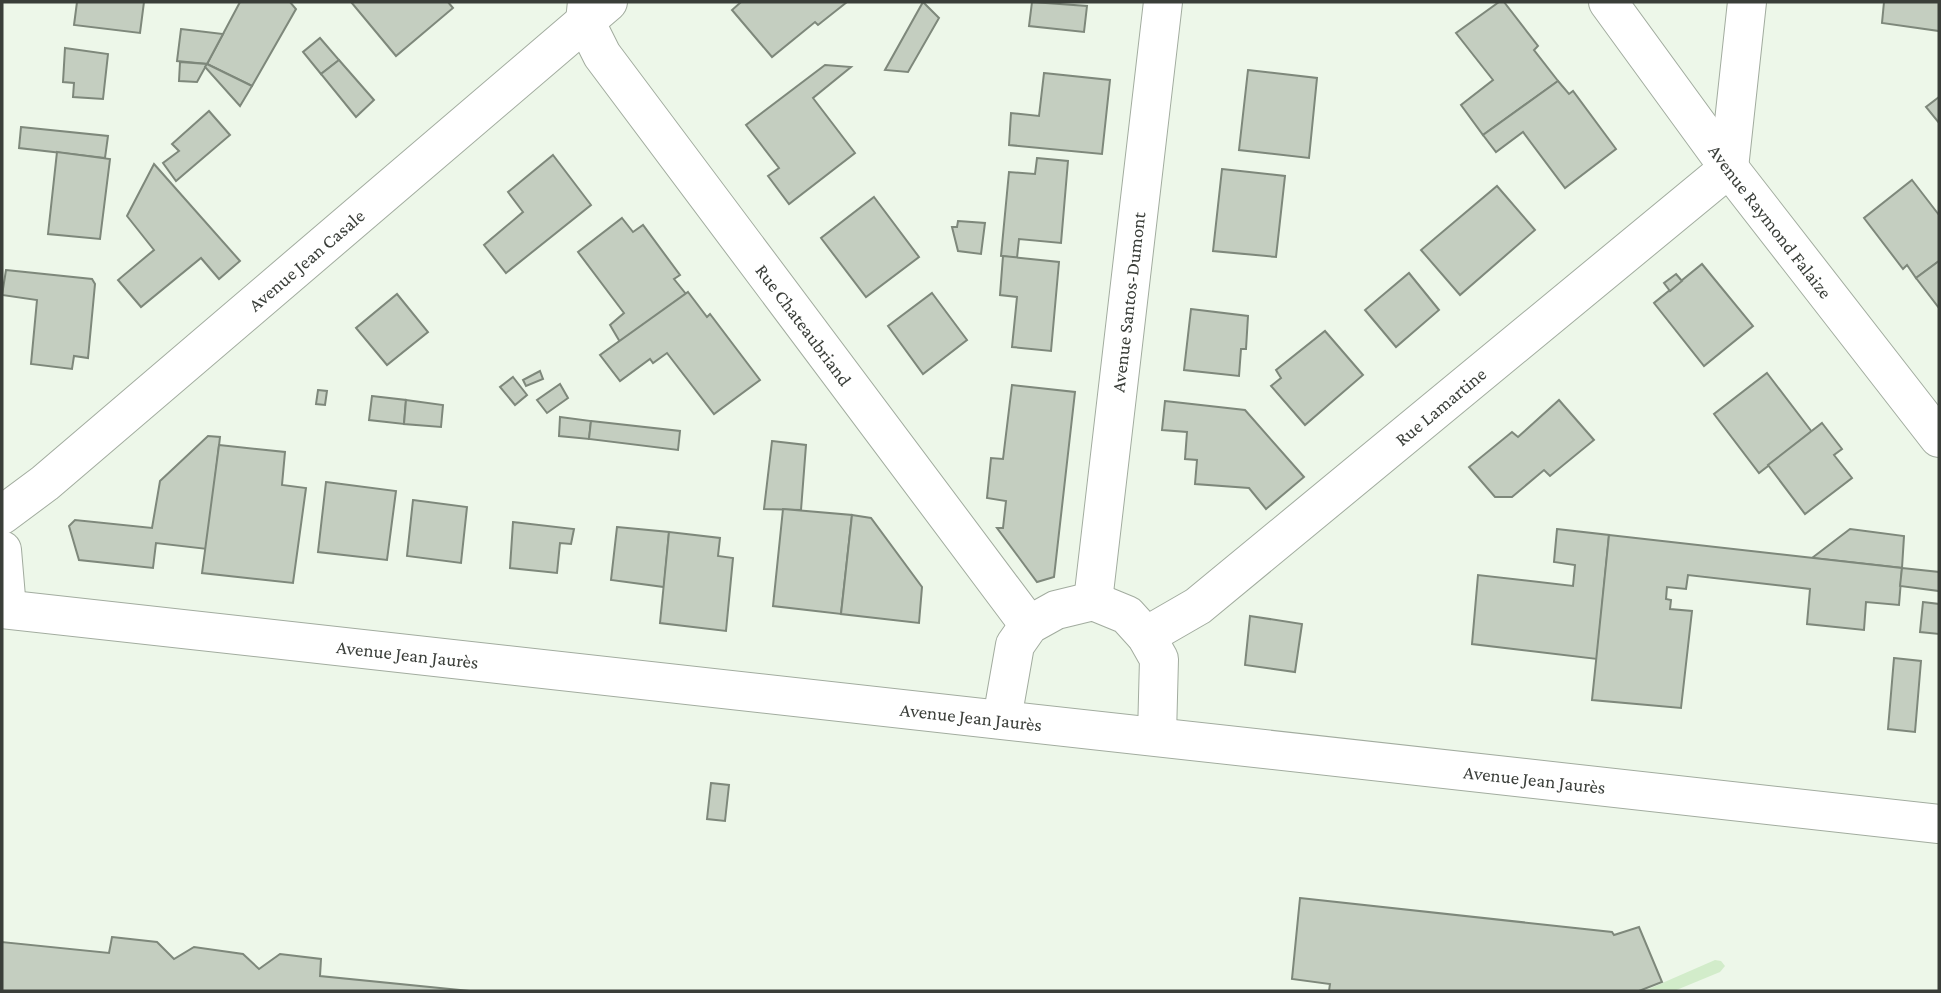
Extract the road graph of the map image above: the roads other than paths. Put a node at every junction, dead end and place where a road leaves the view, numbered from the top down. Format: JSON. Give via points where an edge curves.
{"nodes":[{"id":1,"x":1163,"y":2,"type":"edge"},
{"id":2,"x":1608,"y":2,"type":"edge"},
{"id":3,"x":1747,"y":2,"type":"edge"},
{"id":4,"x":593,"y":8,"type":"edge"},
{"id":5,"x":1729,"y":168,"type":"junction"},
{"id":6,"x":1939,"y":438,"type":"edge"},
{"id":7,"x":2,"y":515,"type":"edge"},
{"id":8,"x":2,"y":551,"type":"edge"},
{"id":9,"x":1093,"y":601,"type":"junction"},
{"id":10,"x":4,"y":609,"type":"edge"},
{"id":11,"x":1029,"y":625,"type":"junction"},
{"id":12,"x":1146,"y":636,"type":"junction"},
{"id":13,"x":1002,"y":719,"type":"junction"},
{"id":14,"x":1157,"y":735,"type":"junction"},
{"id":15,"x":1939,"y":824,"type":"edge"}],
"edges":[{"from":1,"to":9,"type":"street","name":"Avenue Santos-Dumont"},
{"from":2,"to":5,"type":"street","name":"Avenue Raymond Falaize"},
{"from":3,"to":5,"type":"street"},
{"from":4,"to":7,"type":"street","name":"Avenue Jean Casale","via":[[45,483]]},
{"from":4,"to":11,"type":"street","name":"Rue Chateaubriand","via":[[602,55]]},
{"from":5,"to":6,"type":"street","name":"Avenue Raymond Falaize"},
{"from":5,"to":12,"type":"street","name":"Rue Lamartine","via":[[1198,606]]},
{"from":8,"to":10,"type":"street"},
{"from":9,"to":11,"type":"street","via":[[1056,610]]},
{"from":9,"to":12,"type":"street","via":[[1127,615]]},
{"from":10,"to":13,"type":"street","name":"Avenue Jean Jaurès"},
{"from":11,"to":13,"type":"street","via":[[1015,645]]},
{"from":12,"to":14,"type":"street","via":[[1158,659]]},
{"from":13,"to":14,"type":"street","name":"Avenue Jean Jaurès"},
{"from":14,"to":15,"type":"street","name":"Avenue Jean Jaurès"}]}
